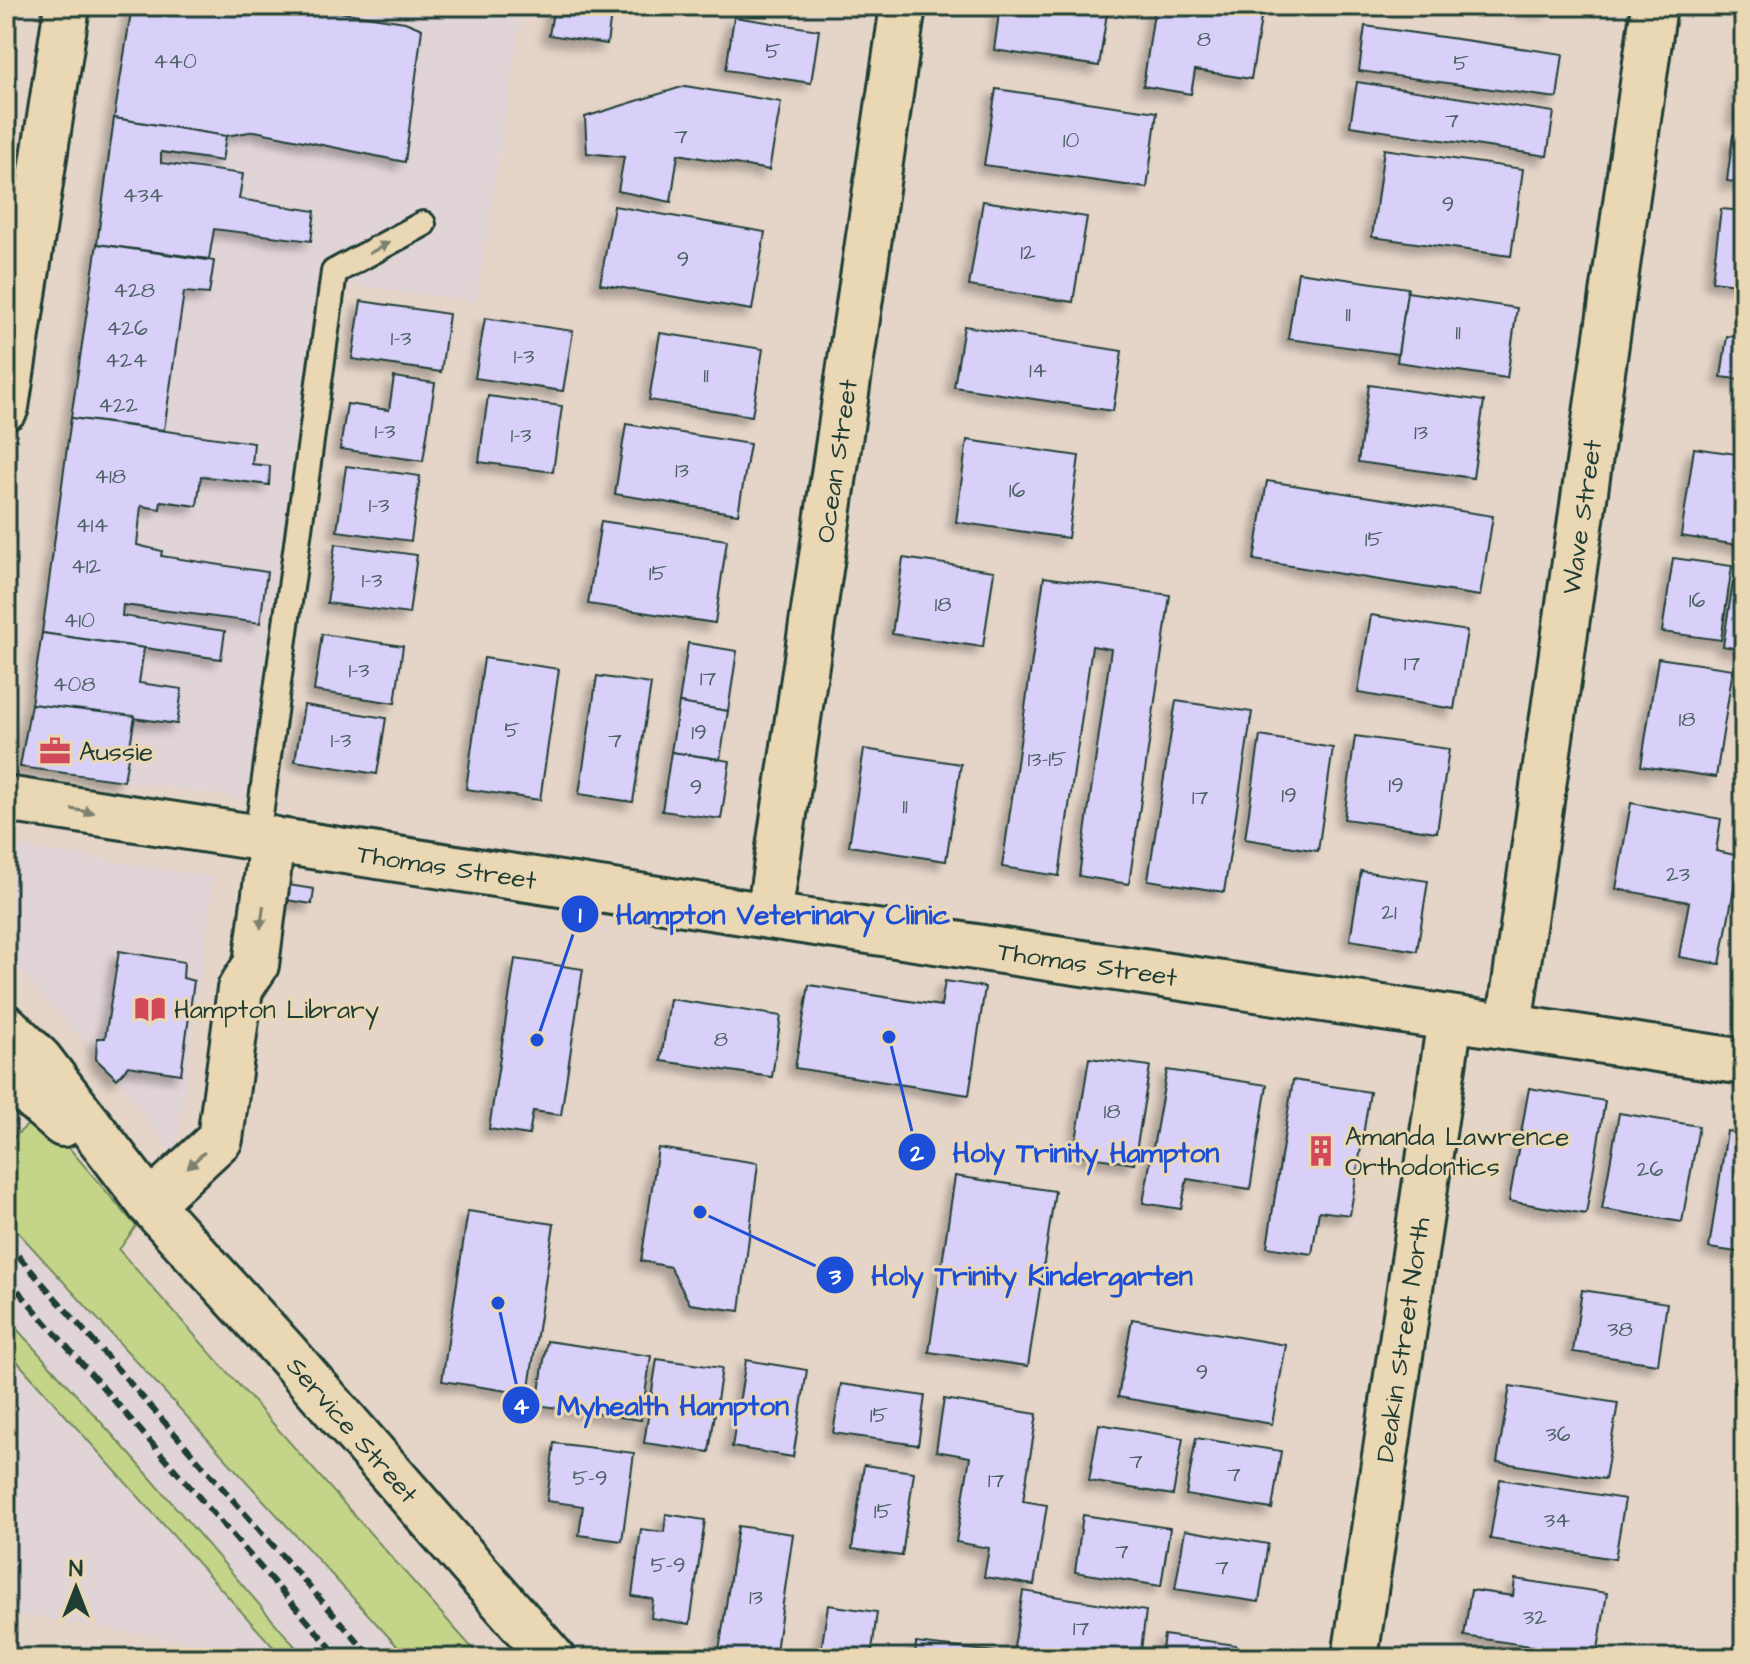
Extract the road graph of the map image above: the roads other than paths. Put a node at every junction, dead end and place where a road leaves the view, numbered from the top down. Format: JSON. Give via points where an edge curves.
{"nodes":[{"id":1,"x":67,"y":6,"type":"edge"},
{"id":2,"x":903,"y":6,"type":"edge"},
{"id":3,"x":1654,"y":6,"type":"edge"},
{"id":4,"x":423,"y":224,"type":"dead end"},
{"id":5,"x":6,"y":407,"type":"edge"},
{"id":6,"x":6,"y":799,"type":"edge"},
{"id":7,"x":265,"y":838,"type":"junction"},
{"id":8,"x":769,"y":916,"type":"junction"},
{"id":9,"x":1450,"y":1019,"type":"junction"},
{"id":10,"x":1509,"y":1026,"type":"junction"},
{"id":11,"x":6,"y":1027,"type":"edge"},
{"id":12,"x":1744,"y":1062,"type":"edge"},
{"id":13,"x":6,"y":1074,"type":"edge"},
{"id":14,"x":150,"y":1204,"type":"junction"},
{"id":15,"x":552,"y":1658,"type":"edge"},
{"id":16,"x":1355,"y":1658,"type":"edge"}],
"edges":[{"from":1,"to":5,"type":"street"},
{"from":2,"to":8,"type":"street","name":"Ocean Street"},
{"from":3,"to":10,"type":"street","name":"Wave Street"},
{"from":7,"to":4,"type":"lane","one_way":true,"via":[[334,272]]},
{"from":6,"to":7,"type":"street","name":"Thomas Street","one_way":true},
{"from":7,"to":8,"type":"street","name":"Thomas Street"},
{"from":7,"to":14,"type":"street","one_way":true,"via":[[256,965],[240,989],[220,1139]]},
{"from":8,"to":9,"type":"street","name":"Thomas Street"},
{"from":9,"to":10,"type":"street","name":"Thomas Street"},
{"from":9,"to":16,"type":"street","name":"Deakin Street North"},
{"from":10,"to":12,"type":"street","name":"Thomas Street"},
{"from":11,"to":14,"type":"street","name":"Service Street","via":[[40,1060]]},
{"from":13,"to":14,"type":"street","name":"Service Street"},
{"from":14,"to":15,"type":"street","name":"Service Street"}]}
